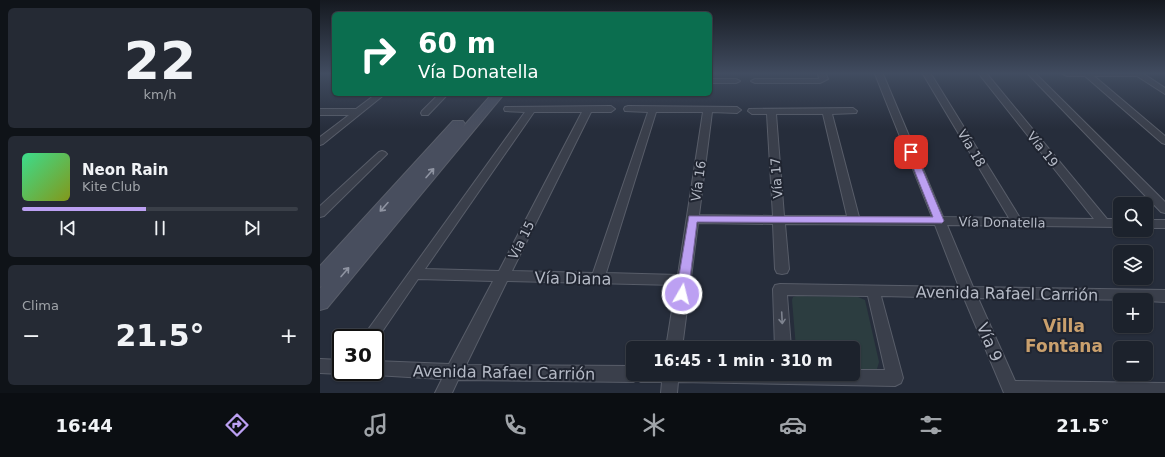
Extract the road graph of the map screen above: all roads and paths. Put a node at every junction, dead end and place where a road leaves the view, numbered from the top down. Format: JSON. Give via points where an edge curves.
{"nodes":[{"id":1,"x":886,"y":92,"type":"edge"},
{"id":2,"x":938,"y":92,"type":"edge"},
{"id":3,"x":998,"y":92,"type":"edge"},
{"id":4,"x":1050,"y":92,"type":"edge"},
{"id":5,"x":1108,"y":92,"type":"edge"},
{"id":6,"x":378,"y":96,"type":"edge"},
{"id":7,"x":442,"y":96,"type":"edge"},
{"id":8,"x":483,"y":96,"type":"edge"},
{"id":9,"x":496,"y":96,"type":"edge"},
{"id":10,"x":508,"y":109,"type":"dead end"},
{"id":11,"x":531,"y":109,"type":"junction"},
{"id":12,"x":588,"y":109,"type":"junction"},
{"id":13,"x":611,"y":109,"type":"dead end"},
{"id":14,"x":628,"y":109,"type":"dead end"},
{"id":15,"x":653,"y":109,"type":"junction"},
{"id":16,"x":708,"y":110,"type":"junction"},
{"id":17,"x":737,"y":110,"type":"dead end"},
{"id":18,"x":752,"y":111,"type":"dead end"},
{"id":19,"x":771,"y":111,"type":"junction"},
{"id":20,"x":828,"y":111,"type":"junction"},
{"id":21,"x":854,"y":111,"type":"dead end"},
{"id":22,"x":320,"y":112,"type":"edge"},
{"id":23,"x":357,"y":112,"type":"junction"},
{"id":24,"x":425,"y":113,"type":"dead end"},
{"id":25,"x":1165,"y":141,"type":"edge"},
{"id":26,"x":320,"y":142,"type":"edge"},
{"id":27,"x":382,"y":154,"type":"dead end"},
{"id":28,"x":1165,"y":209,"type":"edge"},
{"id":29,"x":320,"y":213,"type":"edge"},
{"id":30,"x":692,"y":219,"type":"junction"},
{"id":31,"x":778,"y":220,"type":"junction"},
{"id":32,"x":854,"y":220,"type":"junction"},
{"id":33,"x":939,"y":221,"type":"junction"},
{"id":34,"x":1017,"y":222,"type":"junction"},
{"id":35,"x":1104,"y":223,"type":"junction"},
{"id":36,"x":1113,"y":224,"type":"edge"},
{"id":37,"x":1153,"y":224,"type":"edge"},
{"id":38,"x":1165,"y":224,"type":"edge"},
{"id":39,"x":782,"y":269,"type":"dead end"},
{"id":40,"x":414,"y":274,"type":"junction"},
{"id":41,"x":502,"y":277,"type":"junction"},
{"id":42,"x":598,"y":278,"type":"junction"},
{"id":43,"x":320,"y":279,"type":"edge"},
{"id":44,"x":684,"y":280,"type":"junction"},
{"id":45,"x":873,"y":290,"type":"junction"},
{"id":46,"x":968,"y":292,"type":"junction"},
{"id":47,"x":1163,"y":298,"type":"edge"},
{"id":48,"x":320,"y":302,"type":"edge"},
{"id":49,"x":375,"y":329,"type":"edge"},
{"id":50,"x":675,"y":341,"type":"edge"},
{"id":51,"x":783,"y":341,"type":"edge"},
{"id":52,"x":320,"y":366,"type":"edge"},
{"id":53,"x":332,"y":367,"type":"edge"},
{"id":54,"x":384,"y":368,"type":"edge"},
{"id":55,"x":454,"y":372,"type":"junction"},
{"id":56,"x":626,"y":374,"type":"edge"},
{"id":57,"x":860,"y":377,"type":"edge"},
{"id":58,"x":670,"y":381,"type":"edge"},
{"id":59,"x":1011,"y":391,"type":"edge"},
{"id":60,"x":1165,"y":391,"type":"edge"},
{"id":61,"x":1123,"y":392,"type":"edge"},
{"id":62,"x":443,"y":393,"type":"edge"},
{"id":63,"x":669,"y":393,"type":"edge"}],
"edges":[{"from":1,"to":33,"type":"street"},
{"from":2,"to":34,"type":"street","name":"Vía 18"},
{"from":3,"to":35,"type":"street","name":"Vía 19"},
{"from":4,"to":28,"type":"street"},
{"from":5,"to":25,"type":"street"},
{"from":6,"to":23,"type":"street"},
{"from":7,"to":24,"type":"street"},
{"from":8,"to":43,"type":"main road","one_way":true},
{"from":48,"to":9,"type":"main road","one_way":true},
{"from":10,"to":11,"type":"street"},
{"from":11,"to":12,"type":"street"},
{"from":11,"to":40,"type":"street"},
{"from":12,"to":13,"type":"street"},
{"from":12,"to":41,"type":"street","name":"Vía 15"},
{"from":14,"to":15,"type":"street"},
{"from":15,"to":16,"type":"street"},
{"from":15,"to":42,"type":"street"},
{"from":16,"to":17,"type":"street"},
{"from":16,"to":30,"type":"street","name":"Vía 16"},
{"from":18,"to":19,"type":"street"},
{"from":19,"to":20,"type":"street"},
{"from":19,"to":31,"type":"street","name":"Vía 17"},
{"from":20,"to":21,"type":"street"},
{"from":20,"to":32,"type":"street"},
{"from":22,"to":23,"type":"street"},
{"from":23,"to":26,"type":"street"},
{"from":27,"to":29,"type":"street"},
{"from":30,"to":31,"type":"street","name":"Vía Donatella"},
{"from":30,"to":44,"type":"street","name":"Vía 16"},
{"from":31,"to":32,"type":"street","name":"Vía Donatella"},
{"from":31,"to":39,"type":"street","name":"Vía 17"},
{"from":32,"to":33,"type":"street","name":"Vía Donatella"},
{"from":33,"to":34,"type":"street","name":"Vía Donatella"},
{"from":33,"to":46,"type":"street"},
{"from":34,"to":35,"type":"street","name":"Vía Donatella"},
{"from":35,"to":36,"type":"street","name":"Vía Donatella"},
{"from":37,"to":38,"type":"street"},
{"from":40,"to":41,"type":"street","name":"Vía Diana"},
{"from":40,"to":49,"type":"street"},
{"from":41,"to":42,"type":"street","name":"Vía Diana"},
{"from":41,"to":55,"type":"street","name":"Vía 15"},
{"from":42,"to":44,"type":"street","name":"Vía Diana"},
{"from":44,"to":50,"type":"street","name":"Vía 16"},
{"from":45,"to":46,"type":"street","name":"Avenida Rafael Carrión"},
{"from":45,"to":51,"type":"street","name":"Avenida Rafael Carrión","one_way":true,"via":[[780,289]]},
{"from":45,"to":57,"type":"street","via":[[895,378]]},
{"from":46,"to":47,"type":"street","name":"Avenida Rafael Carrión"},
{"from":46,"to":59,"type":"street","name":"Vía 9"},
{"from":52,"to":53,"type":"street"},
{"from":54,"to":55,"type":"street","name":"Avenida Rafael Carrión"},
{"from":55,"to":56,"type":"street","name":"Avenida Rafael Carrión"},
{"from":55,"to":62,"type":"street","name":"Vía 15"},
{"from":58,"to":63,"type":"street"},
{"from":59,"to":61,"type":"street"},
{"from":60,"to":61,"type":"street"}]}
